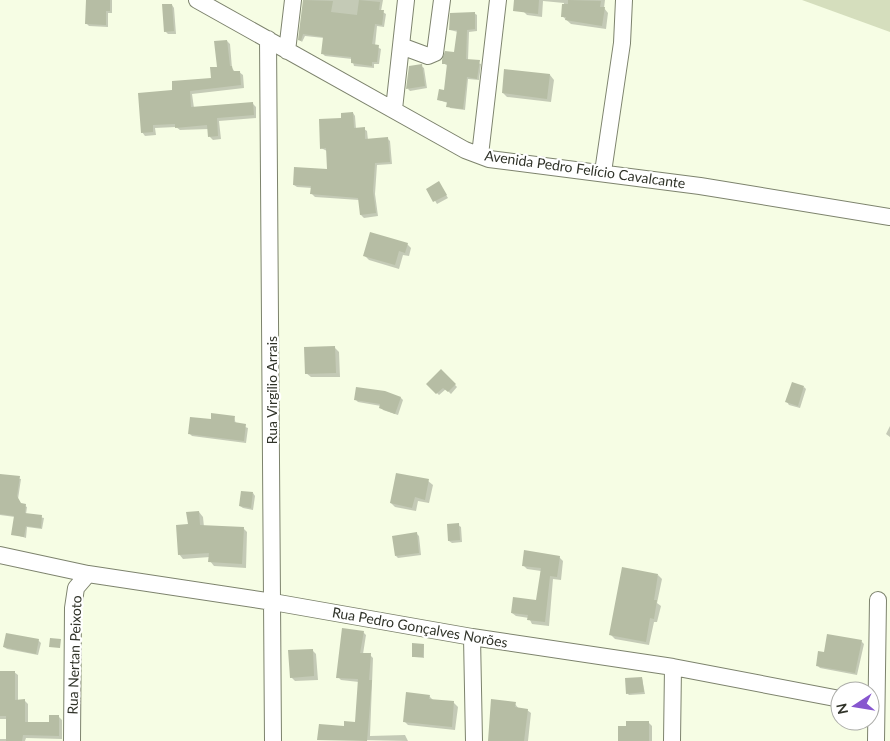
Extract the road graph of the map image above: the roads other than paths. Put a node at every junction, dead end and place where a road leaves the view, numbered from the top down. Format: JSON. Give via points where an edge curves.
{"nodes":[{"id":1,"x":197,"y":0,"type":"edge"},
{"id":2,"x":293,"y":0,"type":"edge"},
{"id":3,"x":406,"y":0,"type":"edge"},
{"id":4,"x":442,"y":0,"type":"edge"},
{"id":5,"x":498,"y":0,"type":"edge"},
{"id":6,"x":624,"y":0,"type":"edge"},
{"id":7,"x":268,"y":39,"type":"junction"},
{"id":8,"x":401,"y":46,"type":"junction"},
{"id":9,"x":287,"y":50,"type":"junction"},
{"id":10,"x":394,"y":109,"type":"junction"},
{"id":11,"x":480,"y":155,"type":"junction"},
{"id":12,"x":604,"y":172,"type":"junction"},
{"id":13,"x":890,"y":217,"type":"edge"},
{"id":14,"x":0,"y":555,"type":"edge"},
{"id":15,"x":88,"y":574,"type":"junction"},
{"id":16,"x":878,"y":600,"type":"dead end"},
{"id":17,"x":273,"y":602,"type":"junction"},
{"id":18,"x":472,"y":637,"type":"junction"},
{"id":19,"x":673,"y":667,"type":"junction"},
{"id":20,"x":879,"y":681,"type":"edge"},
{"id":21,"x":830,"y":697,"type":"edge"},
{"id":22,"x":72,"y":741,"type":"edge"},
{"id":23,"x":273,"y":741,"type":"edge"},
{"id":24,"x":474,"y":741,"type":"edge"},
{"id":25,"x":672,"y":741,"type":"edge"}],
"edges":[{"from":1,"to":7,"type":"street","name":"Avenida Pedro Felício Cavalcante"},
{"from":2,"to":9,"type":"street"},
{"from":3,"to":8,"type":"street"},
{"from":4,"to":8,"type":"street","via":[[435,53],[428,56]]},
{"from":5,"to":11,"type":"street"},
{"from":6,"to":12,"type":"street","via":[[622,42]]},
{"from":7,"to":9,"type":"street","name":"Avenida Pedro Felício Cavalcante"},
{"from":7,"to":17,"type":"street","name":"Rua Virgilio Arrais"},
{"from":8,"to":10,"type":"street"},
{"from":9,"to":10,"type":"street","name":"Avenida Pedro Felício Cavalcante"},
{"from":10,"to":11,"type":"street","name":"Avenida Pedro Felício Cavalcante","via":[[459,147]]},
{"from":11,"to":12,"type":"street","name":"Avenida Pedro Felício Cavalcante"},
{"from":12,"to":13,"type":"street","name":"Avenida Pedro Felício Cavalcante"},
{"from":14,"to":15,"type":"street","name":"Rua Pedro Gonçalves Norões"},
{"from":15,"to":17,"type":"street","name":"Rua Pedro Gonçalves Norões"},
{"from":15,"to":22,"type":"street","name":"Rua Nertan Peixoto","via":[[76,588],[73,608]]},
{"from":16,"to":20,"type":"street"},
{"from":17,"to":18,"type":"street","name":"Rua Pedro Gonçalves Norões"},
{"from":17,"to":23,"type":"street","name":"Rua Virgilio Arrais"},
{"from":18,"to":19,"type":"street","name":"Rua Pedro Gonçalves Norões"},
{"from":18,"to":24,"type":"street"},
{"from":19,"to":21,"type":"street","name":"Rua Pedro Gonçalves Norões"},
{"from":19,"to":25,"type":"street"}]}
